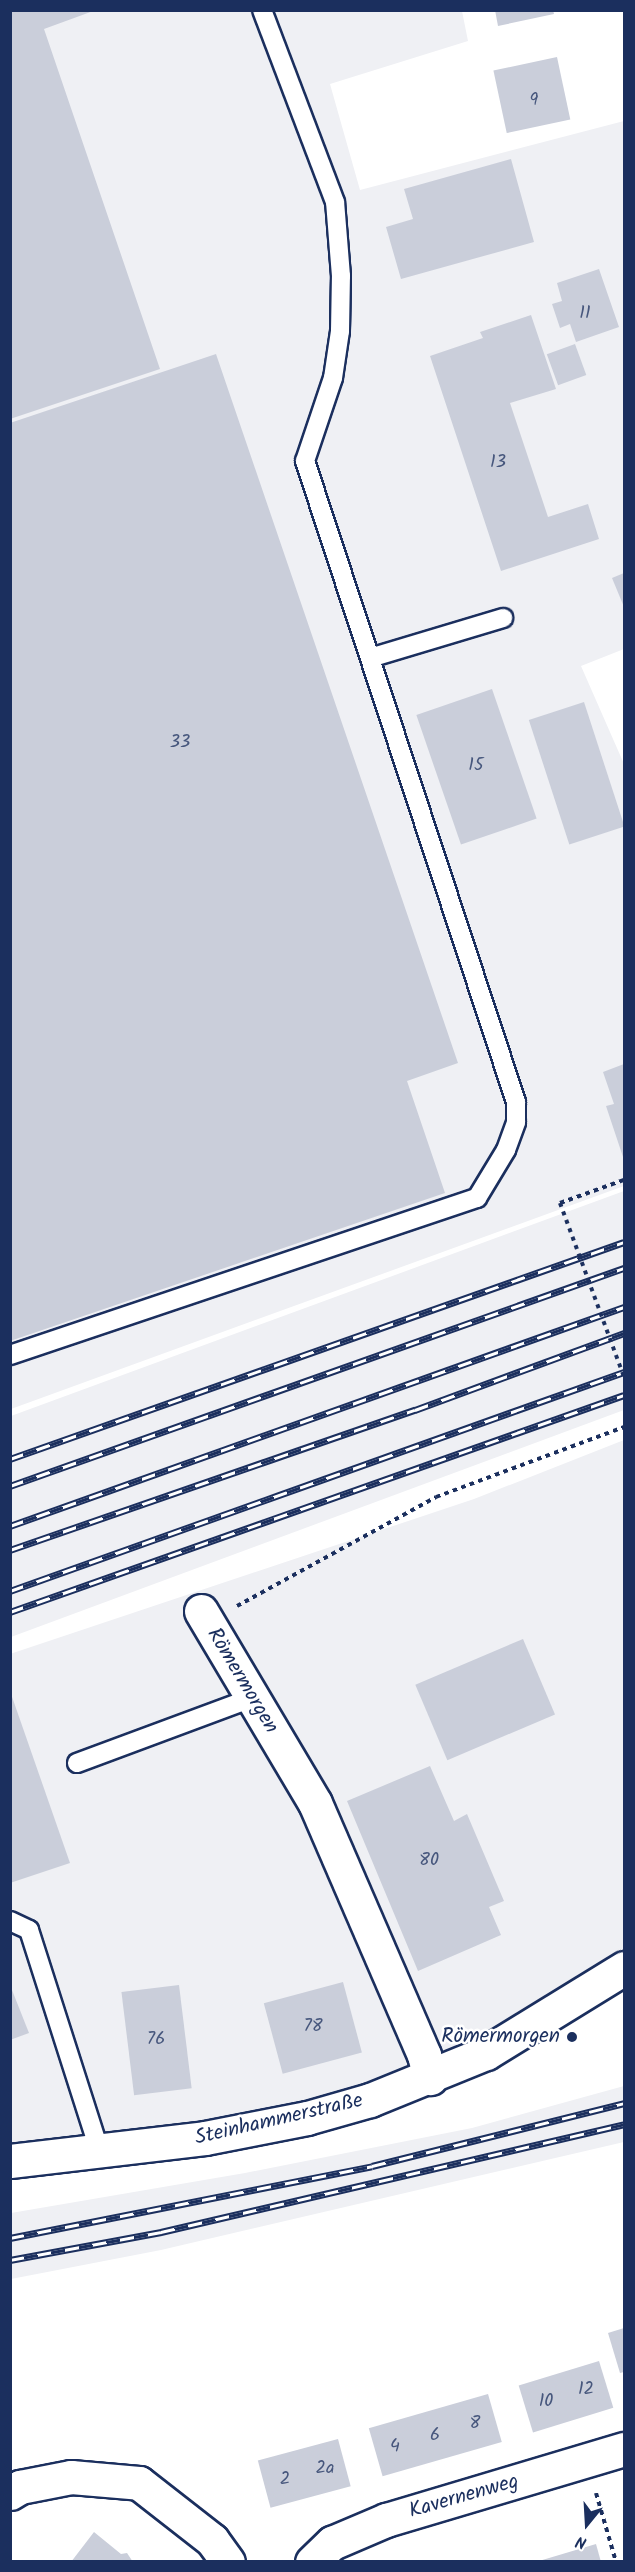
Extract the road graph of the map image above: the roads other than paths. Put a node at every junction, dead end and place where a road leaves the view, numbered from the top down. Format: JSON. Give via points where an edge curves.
{"nodes":[{"id":1,"x":262,"y":10,"type":"edge"},
{"id":2,"x":503,"y":618,"type":"dead end"},
{"id":3,"x":373,"y":657,"type":"junction"},
{"id":4,"x":10,"y":1355,"type":"edge"},
{"id":5,"x":201,"y":1611,"type":"dead end"},
{"id":6,"x":252,"y":1698,"type":"junction"},
{"id":7,"x":77,"y":1763,"type":"dead end"},
{"id":8,"x":10,"y":1921,"type":"edge"},
{"id":9,"x":624,"y":1968,"type":"edge"},
{"id":10,"x":430,"y":2078,"type":"junction"},
{"id":11,"x":99,"y":2150,"type":"junction"},
{"id":12,"x":10,"y":2161,"type":"edge"},
{"id":13,"x":624,"y":2449,"type":"edge"},
{"id":14,"x":10,"y":2493,"type":"edge"},
{"id":15,"x":228,"y":2562,"type":"edge"},
{"id":16,"x":312,"y":2562,"type":"edge"}],
"edges":[{"from":1,"to":3,"type":"lane","via":[[335,202],[341,276],[340,331],[333,378],[305,461]]},
{"from":2,"to":3,"type":"lane"},
{"from":3,"to":4,"type":"lane","via":[[516,1102],[516,1122],[506,1150],[477,1198]]},
{"from":5,"to":6,"type":"street","name":"Römermorgen"},
{"from":6,"to":7,"type":"lane"},
{"from":6,"to":10,"type":"street","name":"Römermorgen","via":[[315,1803],[424,2055]]},
{"from":8,"to":11,"type":"lane","via":[[29,1930]]},
{"from":9,"to":10,"type":"street","name":"Steinhammerstraße","via":[[486,2053]]},
{"from":10,"to":11,"type":"street","name":"Steinhammerstraße","via":[[307,2118],[205,2139]]},
{"from":11,"to":12,"type":"street","name":"Steinhammerstraße"},
{"from":13,"to":16,"type":"street","name":"Kavernenweg","via":[[386,2520],[332,2543]]},
{"from":14,"to":15,"type":"street","via":[[20,2487],[71,2477],[139,2483],[212,2540]]}]}
